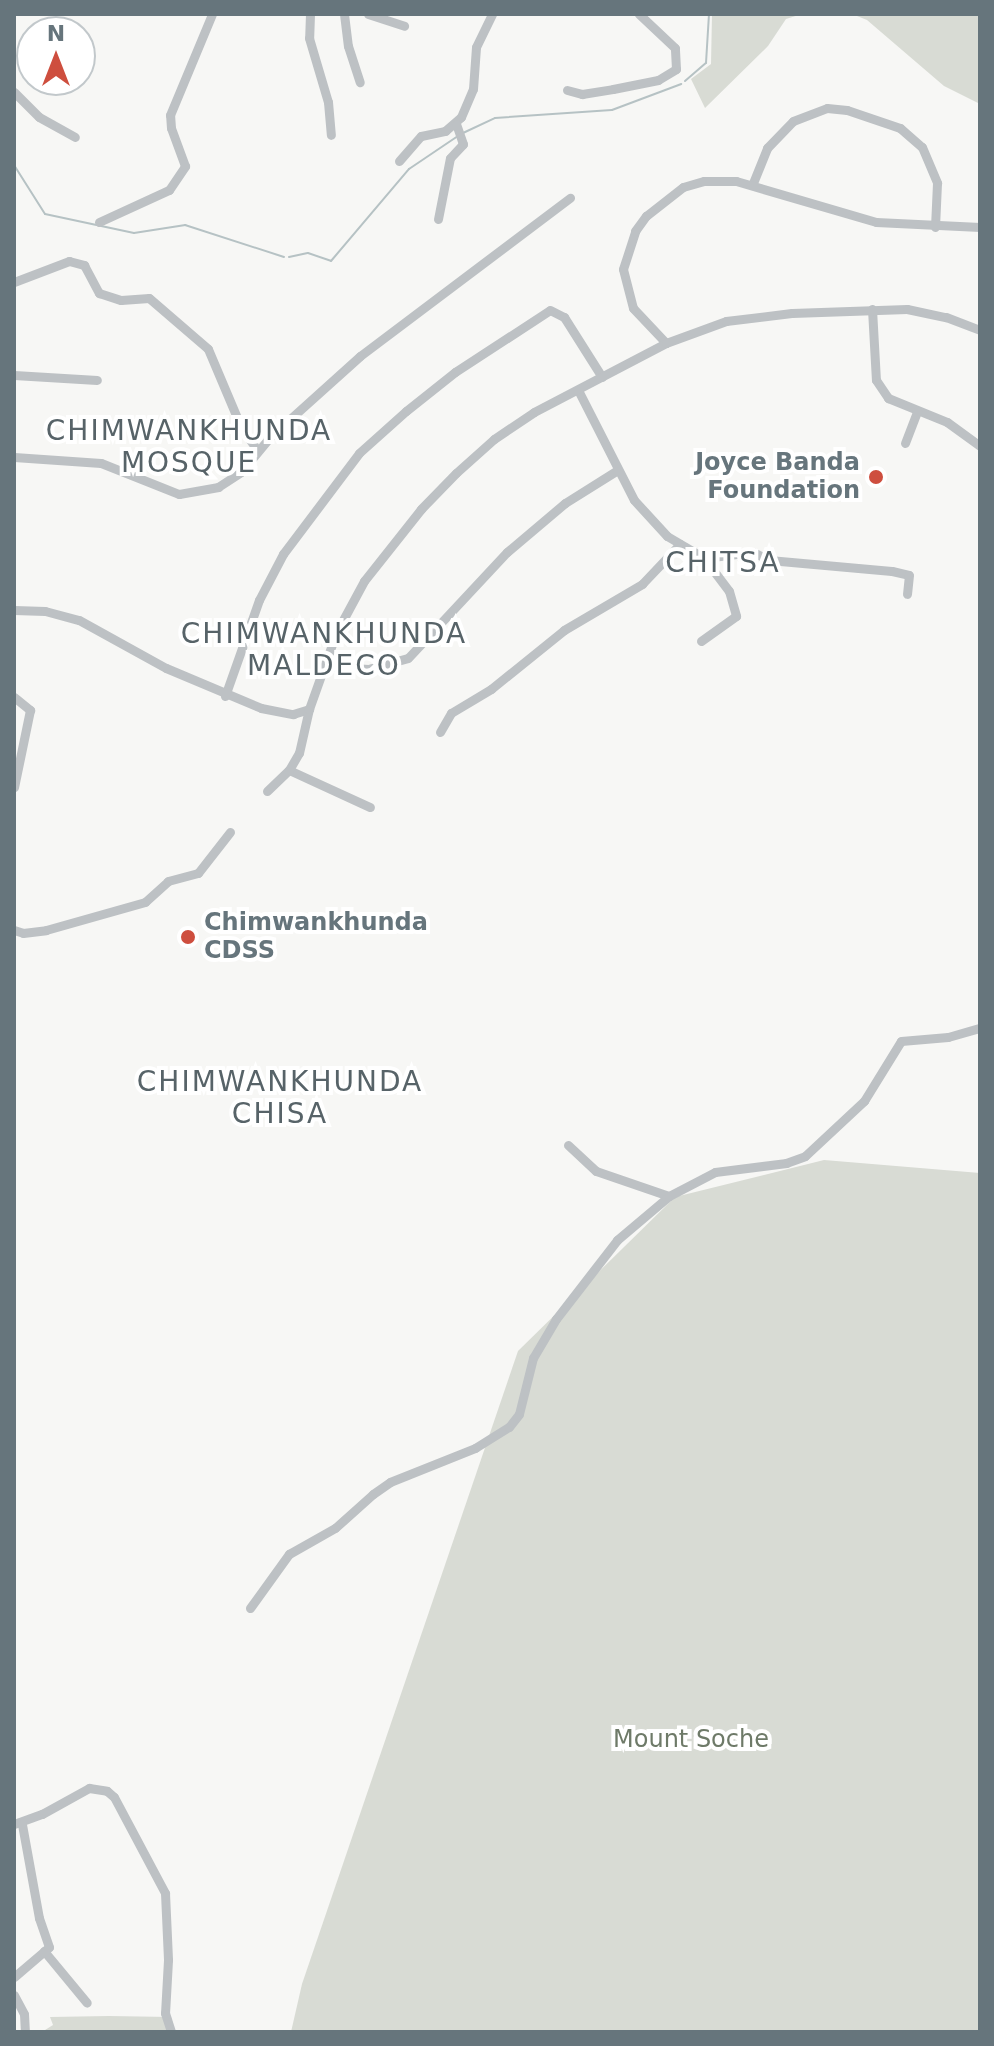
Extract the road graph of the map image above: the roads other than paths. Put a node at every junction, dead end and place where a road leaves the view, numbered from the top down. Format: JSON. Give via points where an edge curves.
{"nodes":[{"id":1,"x":212,"y":14,"type":"edge"},
{"id":2,"x":310,"y":14,"type":"edge"},
{"id":3,"x":344,"y":14,"type":"edge"},
{"id":4,"x":368,"y":14,"type":"edge"},
{"id":5,"x":492,"y":14,"type":"edge"},
{"id":6,"x":639,"y":14,"type":"edge"},
{"id":7,"x":404,"y":26,"type":"dead end"},
{"id":8,"x":360,"y":82,"type":"dead end"},
{"id":9,"x":567,"y":90,"type":"dead end"},
{"id":10,"x":14,"y":92,"type":"edge"},
{"id":11,"x":456,"y":124,"type":"junction"},
{"id":12,"x":331,"y":135,"type":"dead end"},
{"id":13,"x":75,"y":137,"type":"dead end"},
{"id":14,"x":399,"y":161,"type":"dead end"},
{"id":15,"x":753,"y":183,"type":"junction"},
{"id":16,"x":570,"y":198,"type":"dead end"},
{"id":17,"x":438,"y":219,"type":"dead end"},
{"id":18,"x":99,"y":222,"type":"dead end"},
{"id":19,"x":935,"y":227,"type":"junction"},
{"id":20,"x":980,"y":227,"type":"edge"},
{"id":21,"x":14,"y":282,"type":"edge"},
{"id":22,"x":872,"y":309,"type":"junction"},
{"id":23,"x":980,"y":330,"type":"edge"},
{"id":24,"x":666,"y":343,"type":"junction"},
{"id":25,"x":14,"y":375,"type":"edge"},
{"id":26,"x":602,"y":377,"type":"junction"},
{"id":27,"x":97,"y":380,"type":"dead end"},
{"id":28,"x":578,"y":390,"type":"junction"},
{"id":29,"x":917,"y":411,"type":"junction"},
{"id":30,"x":905,"y":443,"type":"dead end"},
{"id":31,"x":980,"y":446,"type":"edge"},
{"id":32,"x":258,"y":451,"type":"junction"},
{"id":33,"x":14,"y":457,"type":"edge"},
{"id":34,"x":616,"y":471,"type":"junction"},
{"id":35,"x":680,"y":544,"type":"junction"},
{"id":36,"x":704,"y":558,"type":"junction"},
{"id":37,"x":907,"y":594,"type":"dead end"},
{"id":38,"x":14,"y":610,"type":"edge"},
{"id":39,"x":701,"y":641,"type":"dead end"},
{"id":40,"x":325,"y":666,"type":"junction"},
{"id":41,"x":225,"y":696,"type":"junction"},
{"id":42,"x":14,"y":697,"type":"edge"},
{"id":43,"x":309,"y":709,"type":"junction"},
{"id":44,"x":440,"y":732,"type":"dead end"},
{"id":45,"x":289,"y":770,"type":"junction"},
{"id":46,"x":14,"y":787,"type":"edge"},
{"id":47,"x":267,"y":791,"type":"dead end"},
{"id":48,"x":370,"y":807,"type":"dead end"},
{"id":49,"x":230,"y":832,"type":"dead end"},
{"id":50,"x":14,"y":930,"type":"edge"},
{"id":51,"x":980,"y":1028,"type":"edge"},
{"id":52,"x":568,"y":1145,"type":"dead end"},
{"id":53,"x":669,"y":1196,"type":"junction"},
{"id":54,"x":250,"y":1608,"type":"dead end"},
{"id":55,"x":18,"y":1824,"type":"edge"},
{"id":56,"x":44,"y":1951,"type":"junction"},
{"id":57,"x":14,"y":1977,"type":"edge"},
{"id":58,"x":14,"y":1995,"type":"edge"},
{"id":59,"x":87,"y":2003,"type":"dead end"},
{"id":60,"x":25,"y":2032,"type":"edge"},
{"id":61,"x":171,"y":2032,"type":"edge"}],
"edges":[{"from":1,"to":18,"type":"street","via":[[170,115],[185,166],[169,190]]},
{"from":2,"to":12,"type":"street","via":[[309,38],[328,102]]},
{"from":3,"to":8,"type":"street"},
{"from":4,"to":7,"type":"street"},
{"from":5,"to":11,"type":"street","via":[[476,47],[473,89]]},
{"from":6,"to":9,"type":"street","via":[[675,48],[676,69],[658,80],[613,89],[582,94]]},
{"from":10,"to":13,"type":"street","via":[[39,117]]},
{"from":11,"to":14,"type":"street","via":[[421,136]]},
{"from":11,"to":17,"type":"street","via":[[463,144],[450,158]]},
{"from":15,"to":19,"type":"street","via":[[876,222]]},
{"from":15,"to":19,"type":"street","via":[[767,148],[793,121],[827,108],[847,110],[900,128],[922,147],[937,183]]},
{"from":15,"to":24,"type":"street","via":[[704,181],[683,187],[635,231],[623,269],[627,298]]},
{"from":16,"to":32,"type":"street","via":[[371,348]]},
{"from":19,"to":20,"type":"street"},
{"from":21,"to":32,"type":"street","via":[[69,261],[84,265],[99,293],[121,300],[149,298],[208,349],[241,427]]},
{"from":22,"to":23,"type":"street","via":[[918,310]]},
{"from":22,"to":24,"type":"street","via":[[726,321]]},
{"from":22,"to":29,"type":"street","via":[[876,380],[888,398]]},
{"from":24,"to":26,"type":"street"},
{"from":25,"to":27,"type":"street"},
{"from":26,"to":28,"type":"street"},
{"from":26,"to":41,"type":"street","via":[[564,317],[550,310],[406,411],[359,453],[283,554],[259,600]]},
{"from":28,"to":34,"type":"street"},
{"from":28,"to":40,"type":"street","via":[[494,439],[421,509],[349,606]]},
{"from":29,"to":30,"type":"street"},
{"from":29,"to":31,"type":"street","via":[[947,422]]},
{"from":32,"to":33,"type":"street","via":[[241,472],[218,487],[179,494],[101,463]]},
{"from":34,"to":35,"type":"street","via":[[643,512]]},
{"from":34,"to":40,"type":"street","via":[[565,503],[507,552],[408,658],[368,669]]},
{"from":35,"to":36,"type":"street"},
{"from":35,"to":44,"type":"street","via":[[642,584],[564,630],[491,689],[451,713]]},
{"from":36,"to":37,"type":"street","via":[[753,552],[769,560],[892,571],[909,575]]},
{"from":36,"to":39,"type":"street","via":[[738,613]]},
{"from":38,"to":41,"type":"street","via":[[79,620]]},
{"from":40,"to":43,"type":"street"},
{"from":41,"to":43,"type":"street","via":[[272,712]]},
{"from":42,"to":46,"type":"street","via":[[30,710]]},
{"from":43,"to":45,"type":"street","via":[[304,741]]},
{"from":45,"to":47,"type":"street"},
{"from":45,"to":48,"type":"street"},
{"from":49,"to":50,"type":"street","via":[[198,873],[168,881],[140,904],[46,930]]},
{"from":51,"to":53,"type":"street","via":[[901,1041],[864,1101],[805,1156],[715,1172]]},
{"from":52,"to":53,"type":"street","via":[[596,1171]]},
{"from":53,"to":54,"type":"street","via":[[617,1240],[556,1319],[533,1358],[519,1414],[509,1427],[475,1448],[382,1488],[335,1528],[289,1554]]},
{"from":55,"to":56,"type":"street","via":[[48,1943]]},
{"from":55,"to":61,"type":"street","via":[[89,1788],[114,1797],[165,1893],[165,2013]]},
{"from":56,"to":57,"type":"street"},
{"from":56,"to":59,"type":"street"},
{"from":58,"to":60,"type":"street","via":[[22,2007]]}]}
